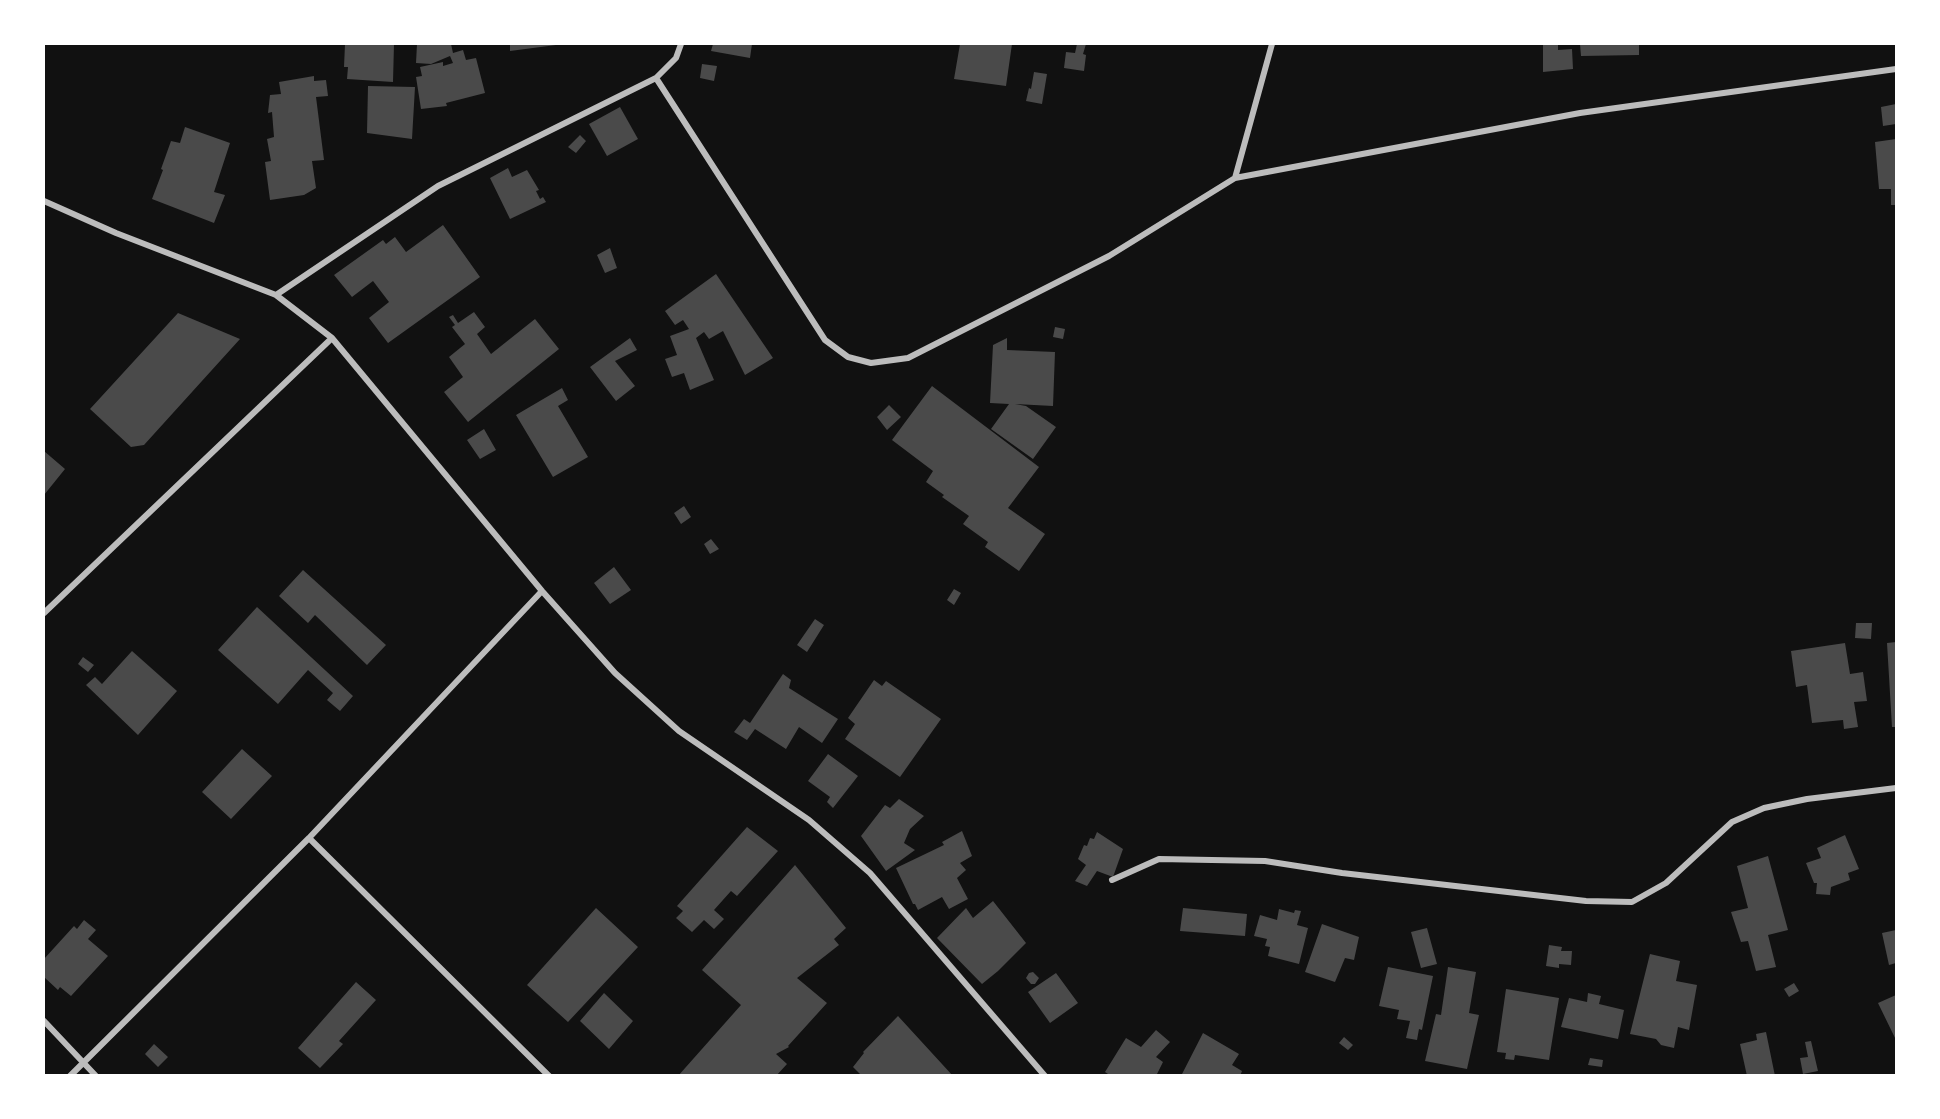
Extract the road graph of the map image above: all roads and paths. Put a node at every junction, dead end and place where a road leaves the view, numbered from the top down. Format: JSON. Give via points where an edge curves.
{"nodes":[{"id":1,"x":681,"y":44,"type":"edge"},
{"id":2,"x":1272,"y":44,"type":"edge"},
{"id":3,"x":1896,"y":69,"type":"edge"},
{"id":4,"x":656,"y":78,"type":"junction"},
{"id":5,"x":1234,"y":178,"type":"junction"},
{"id":6,"x":44,"y":201,"type":"edge"},
{"id":7,"x":276,"y":295,"type":"junction"},
{"id":8,"x":332,"y":338,"type":"junction"},
{"id":9,"x":542,"y":591,"type":"junction"},
{"id":10,"x":44,"y":613,"type":"edge"},
{"id":11,"x":1896,"y":788,"type":"edge"},
{"id":12,"x":309,"y":838,"type":"junction"},
{"id":13,"x":1112,"y":880,"type":"dead end"},
{"id":14,"x":44,"y":1021,"type":"edge"},
{"id":15,"x":82,"y":1062,"type":"junction"},
{"id":16,"x":70,"y":1076,"type":"edge"},
{"id":17,"x":96,"y":1076,"type":"edge"},
{"id":18,"x":549,"y":1076,"type":"edge"},
{"id":19,"x":1045,"y":1076,"type":"edge"}],
"edges":[{"from":1,"to":4,"type":"street","via":[[676,58]]},
{"from":2,"to":5,"type":"street"},
{"from":3,"to":5,"type":"street","via":[[1580,113]]},
{"from":4,"to":5,"type":"street","via":[[825,340],[848,357],[871,363],[908,357],[1098,261]]},
{"from":4,"to":7,"type":"street","via":[[438,186]]},
{"from":6,"to":7,"type":"street"},
{"from":7,"to":8,"type":"street"},
{"from":8,"to":9,"type":"street"},
{"from":8,"to":10,"type":"street"},
{"from":9,"to":12,"type":"street"},
{"from":9,"to":19,"type":"street","via":[[615,673],[679,731],[809,820],[870,873]]},
{"from":11,"to":13,"type":"street","via":[[1764,808],[1732,822],[1666,883],[1632,902],[1586,901],[1265,861],[1209,858],[1160,859]]},
{"from":12,"to":15,"type":"street"},
{"from":12,"to":18,"type":"street"},
{"from":14,"to":15,"type":"street"},
{"from":15,"to":16,"type":"street"},
{"from":15,"to":17,"type":"street"}]}
